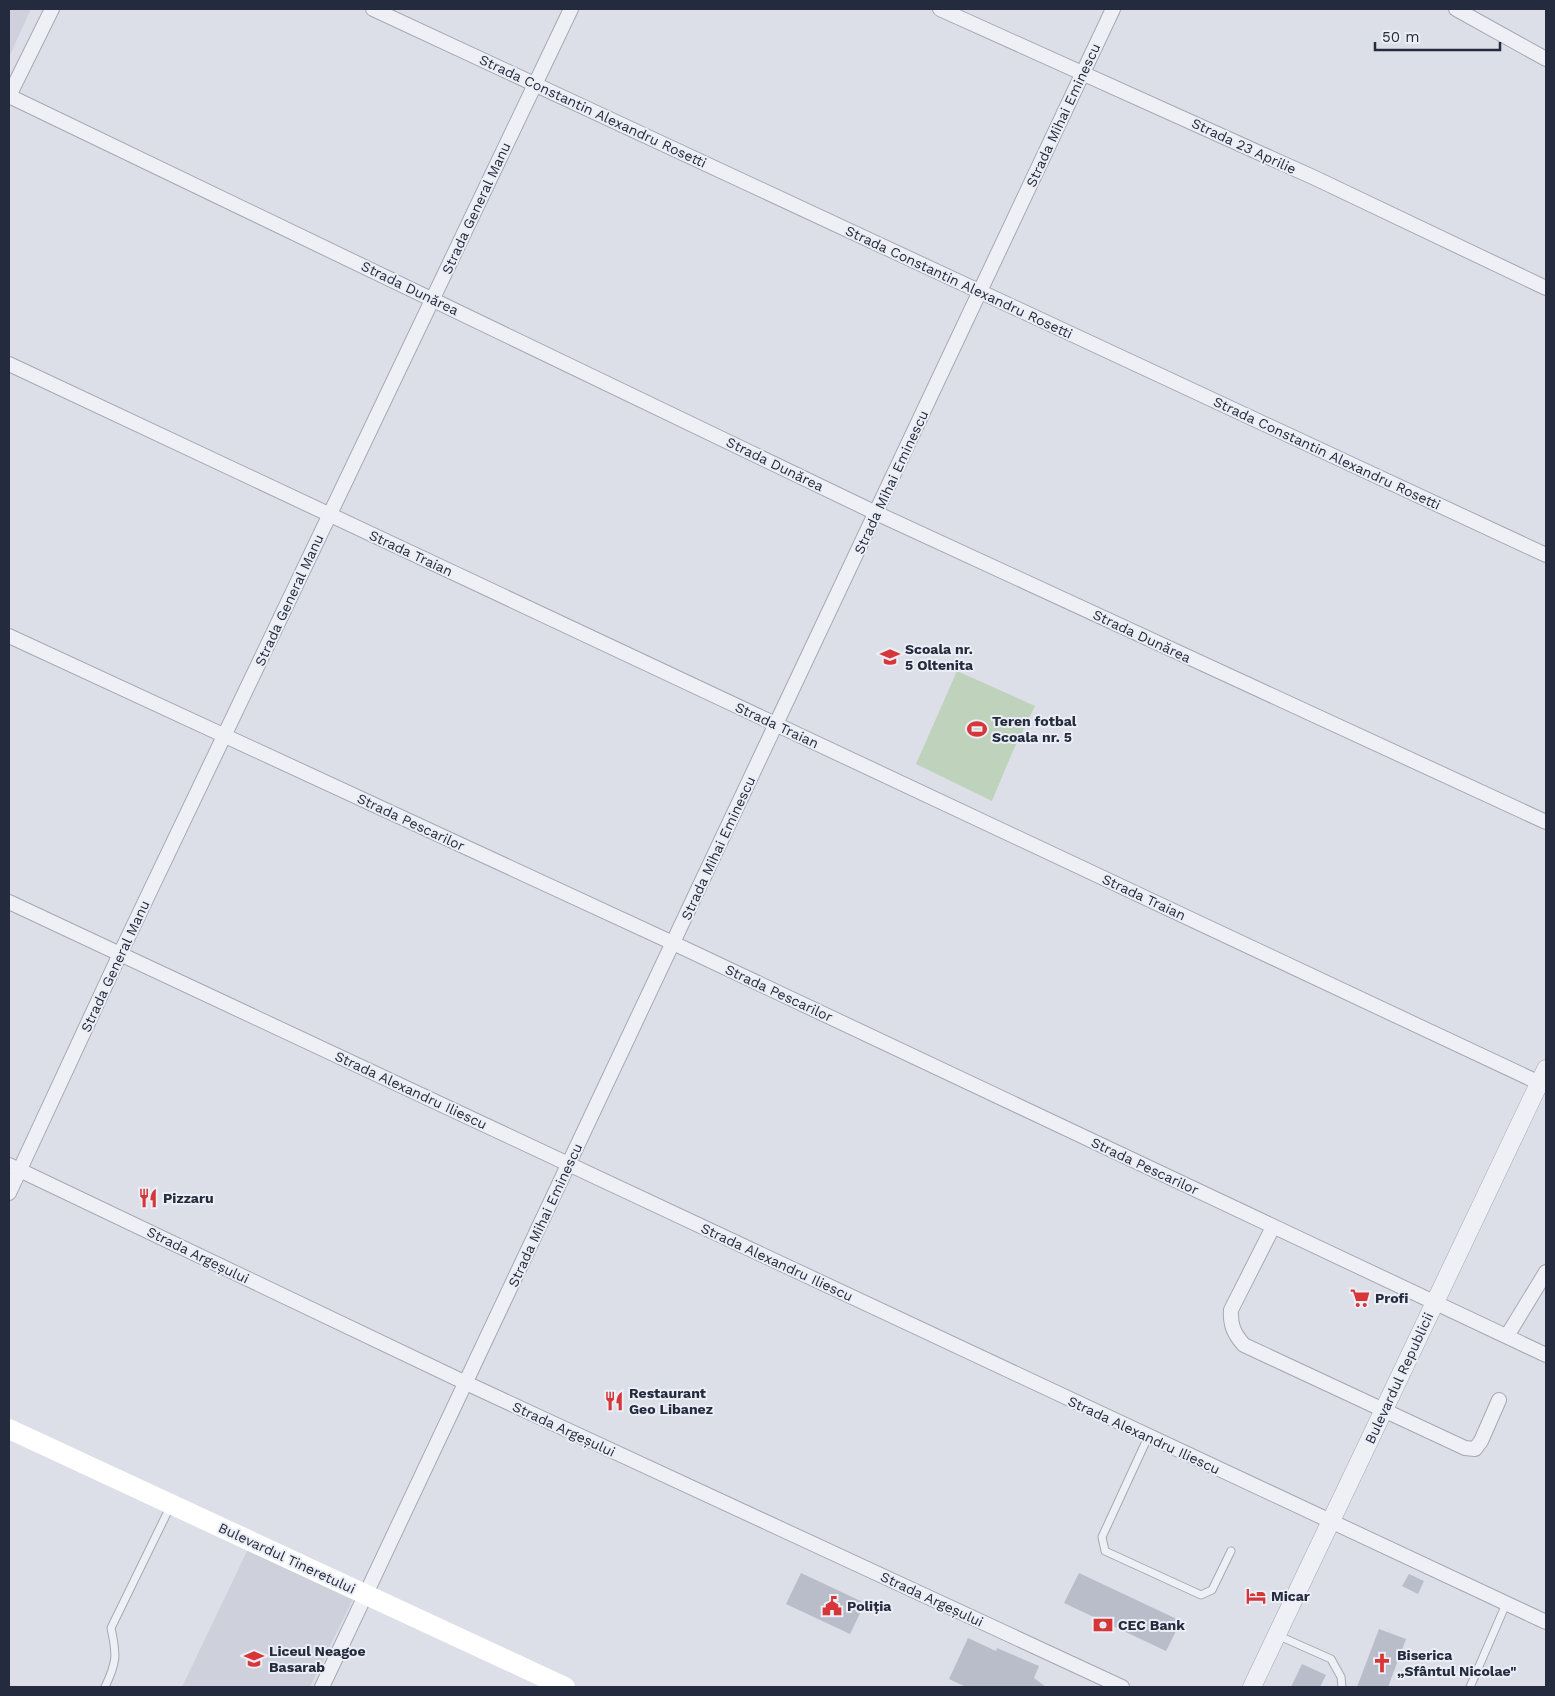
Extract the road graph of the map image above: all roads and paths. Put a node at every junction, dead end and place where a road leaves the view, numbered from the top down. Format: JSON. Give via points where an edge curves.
{"nodes":[{"id":1,"x":52,"y":9,"type":"edge"},
{"id":2,"x":373,"y":9,"type":"edge"},
{"id":3,"x":571,"y":9,"type":"edge"},
{"id":4,"x":940,"y":9,"type":"edge"},
{"id":5,"x":1113,"y":9,"type":"edge"},
{"id":6,"x":1456,"y":9,"type":"edge"},
{"id":7,"x":1546,"y":59,"type":"edge"},
{"id":8,"x":1083,"y":72,"type":"junction"},
{"id":9,"x":536,"y":84,"type":"junction"},
{"id":10,"x":9,"y":96,"type":"edge"},
{"id":11,"x":1546,"y":288,"type":"edge"},
{"id":12,"x":980,"y":292,"type":"junction"},
{"id":13,"x":433,"y":299,"type":"junction"},
{"id":14,"x":9,"y":364,"type":"edge"},
{"id":15,"x":876,"y":513,"type":"junction"},
{"id":16,"x":329,"y":515,"type":"junction"},
{"id":17,"x":1546,"y":555,"type":"edge"},
{"id":18,"x":9,"y":636,"type":"edge"},
{"id":19,"x":776,"y":725,"type":"junction"},
{"id":20,"x":224,"y":736,"type":"junction"},
{"id":21,"x":1546,"y":822,"type":"edge"},
{"id":22,"x":9,"y":902,"type":"edge"},
{"id":23,"x":673,"y":943,"type":"junction"},
{"id":24,"x":120,"y":954,"type":"junction"},
{"id":25,"x":1544,"y":1079,"type":"edge"},
{"id":26,"x":569,"y":1165,"type":"junction"},
{"id":27,"x":14,"y":1167,"type":"edge"},
{"id":28,"x":9,"y":1192,"type":"edge"},
{"id":29,"x":1273,"y":1227,"type":"junction"},
{"id":30,"x":1546,"y":1272,"type":"edge"},
{"id":31,"x":1435,"y":1303,"type":"junction"},
{"id":32,"x":1507,"y":1336,"type":"junction"},
{"id":33,"x":1546,"y":1355,"type":"edge"},
{"id":34,"x":466,"y":1383,"type":"junction"},
{"id":35,"x":1499,"y":1400,"type":"dead end"},
{"id":36,"x":1384,"y":1410,"type":"junction"},
{"id":37,"x":9,"y":1428,"type":"edge"},
{"id":38,"x":1148,"y":1437,"type":"junction"},
{"id":39,"x":172,"y":1504,"type":"junction"},
{"id":40,"x":1331,"y":1521,"type":"junction"},
{"id":41,"x":1231,"y":1552,"type":"dead end"},
{"id":42,"x":367,"y":1595,"type":"junction"},
{"id":43,"x":1506,"y":1604,"type":"junction"},
{"id":44,"x":1546,"y":1622,"type":"edge"},
{"id":45,"x":1277,"y":1635,"type":"junction"},
{"id":46,"x":105,"y":1687,"type":"edge"},
{"id":47,"x":322,"y":1687,"type":"edge"},
{"id":48,"x":565,"y":1687,"type":"edge"},
{"id":49,"x":1122,"y":1687,"type":"edge"},
{"id":50,"x":1252,"y":1687,"type":"edge"},
{"id":51,"x":1342,"y":1687,"type":"edge"},
{"id":52,"x":1470,"y":1687,"type":"edge"}],
"edges":[{"from":1,"to":10,"type":"street"},
{"from":2,"to":9,"type":"street","name":"Strada Constantin Alexandru Rosetti"},
{"from":3,"to":9,"type":"street","name":"Strada General Manu"},
{"from":4,"to":8,"type":"street","name":"Strada 23 Aprilie"},
{"from":5,"to":8,"type":"street","name":"Strada Mihai Eminescu"},
{"from":6,"to":7,"type":"street"},
{"from":8,"to":11,"type":"street","name":"Strada 23 Aprilie"},
{"from":8,"to":12,"type":"street","name":"Strada Mihai Eminescu"},
{"from":9,"to":12,"type":"street","name":"Strada Constantin Alexandru Rosetti"},
{"from":9,"to":13,"type":"street","name":"Strada General Manu"},
{"from":10,"to":13,"type":"street","name":"Strada Dunărea"},
{"from":12,"to":15,"type":"street","name":"Strada Mihai Eminescu"},
{"from":12,"to":17,"type":"street","name":"Strada Constantin Alexandru Rosetti"},
{"from":13,"to":15,"type":"street","name":"Strada Dunărea"},
{"from":13,"to":16,"type":"street","name":"Strada General Manu"},
{"from":14,"to":16,"type":"street","name":"Strada Traian"},
{"from":15,"to":19,"type":"street","name":"Strada Mihai Eminescu"},
{"from":15,"to":21,"type":"street","name":"Strada Dunărea"},
{"from":16,"to":19,"type":"street","name":"Strada Traian"},
{"from":16,"to":20,"type":"street","name":"Strada General Manu"},
{"from":18,"to":20,"type":"street","name":"Strada Pescarilor"},
{"from":19,"to":23,"type":"street","name":"Strada Mihai Eminescu"},
{"from":19,"to":25,"type":"street","name":"Strada Traian"},
{"from":20,"to":23,"type":"street","name":"Strada Pescarilor"},
{"from":20,"to":24,"type":"street","name":"Strada General Manu"},
{"from":22,"to":24,"type":"street","name":"Strada Alexandru Iliescu"},
{"from":23,"to":26,"type":"street","name":"Strada Mihai Eminescu"},
{"from":23,"to":29,"type":"street","name":"Strada Pescarilor"},
{"from":24,"to":26,"type":"street","name":"Strada Alexandru Iliescu"},
{"from":24,"to":27,"type":"street","name":"Strada General Manu"},
{"from":25,"to":31,"type":"street","name":"Bulevardul Republicii"},
{"from":26,"to":34,"type":"street","name":"Strada Mihai Eminescu"},
{"from":26,"to":38,"type":"street","name":"Strada Alexandru Iliescu"},
{"from":27,"to":28,"type":"street","name":"Strada General Manu"},
{"from":27,"to":34,"type":"street","name":"Strada Argeșului"},
{"from":29,"to":31,"type":"street","name":"Strada Pescarilor"},
{"from":29,"to":36,"type":"street","via":[[1231,1310],[1230,1322],[1235,1336],[1244,1345]]},
{"from":30,"to":32,"type":"street"},
{"from":31,"to":32,"type":"street","name":"Strada Pescarilor"},
{"from":31,"to":36,"type":"street","name":"Bulevardul Republicii"},
{"from":32,"to":33,"type":"street","name":"Strada Pescarilor"},
{"from":34,"to":42,"type":"street","name":"Strada Mihai Eminescu"},
{"from":34,"to":49,"type":"street","name":"Strada Argeșului"},
{"from":35,"to":36,"type":"street","via":[[1475,1449],[1465,1448]]},
{"from":36,"to":40,"type":"street","name":"Bulevardul Republicii"},
{"from":37,"to":39,"type":"main road","name":"Bulevardul Tineretului"},
{"from":38,"to":40,"type":"street","name":"Strada Alexandru Iliescu"},
{"from":38,"to":41,"type":"lane","via":[[1102,1537],[1105,1551],[1201,1595],[1212,1590]]},
{"from":39,"to":42,"type":"main road","name":"Bulevardul Tineretului"},
{"from":39,"to":46,"type":"lane","via":[[112,1628],[116,1648],[114,1667]]},
{"from":40,"to":43,"type":"street","name":"Strada Alexandru Iliescu"},
{"from":40,"to":45,"type":"street","name":"Bulevardul Republicii"},
{"from":42,"to":47,"type":"street","name":"Strada Mihai Eminescu"},
{"from":42,"to":48,"type":"main road","name":"Bulevardul Tineretului"},
{"from":43,"to":44,"type":"street","name":"Strada Alexandru Iliescu"},
{"from":43,"to":52,"type":"lane"},
{"from":45,"to":50,"type":"street","name":"Bulevardul Republicii"},
{"from":45,"to":51,"type":"lane","via":[[1331,1659],[1341,1677]]}]}
